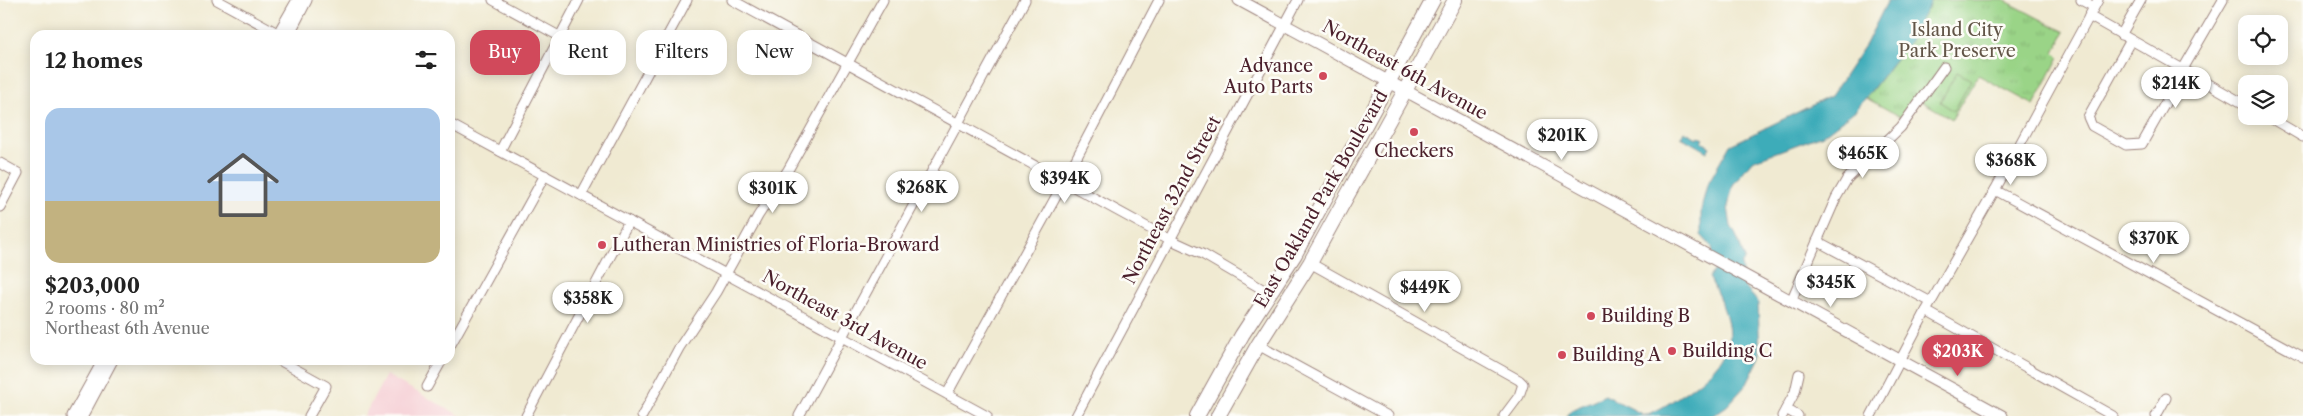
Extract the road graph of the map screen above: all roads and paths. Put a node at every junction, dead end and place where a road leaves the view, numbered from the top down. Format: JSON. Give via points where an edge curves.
{"nodes":[{"id":1,"x":217,"y":0,"type":"edge"},
{"id":2,"x":298,"y":0,"type":"edge"},
{"id":3,"x":306,"y":0,"type":"edge"},
{"id":4,"x":493,"y":0,"type":"edge"},
{"id":5,"x":579,"y":0,"type":"edge"},
{"id":6,"x":686,"y":0,"type":"edge"},
{"id":7,"x":732,"y":0,"type":"edge"},
{"id":8,"x":883,"y":0,"type":"edge"},
{"id":9,"x":1025,"y":0,"type":"edge"},
{"id":10,"x":1159,"y":0,"type":"edge"},
{"id":11,"x":1239,"y":0,"type":"edge"},
{"id":12,"x":1298,"y":0,"type":"edge"},
{"id":13,"x":1433,"y":0,"type":"edge"},
{"id":14,"x":1455,"y":0,"type":"edge"},
{"id":15,"x":2081,"y":0,"type":"edge"},
{"id":16,"x":2141,"y":0,"type":"edge"},
{"id":17,"x":2223,"y":0,"type":"edge"},
{"id":18,"x":744,"y":3,"type":"edge"},
{"id":19,"x":2096,"y":4,"type":"edge"},
{"id":20,"x":2089,"y":16,"type":"junction"},
{"id":21,"x":1285,"y":24,"type":"junction"},
{"id":22,"x":272,"y":30,"type":"edge"},
{"id":23,"x":283,"y":30,"type":"edge"},
{"id":24,"x":285,"y":30,"type":"edge"},
{"id":25,"x":562,"y":30,"type":"edge"},
{"id":26,"x":550,"y":31,"type":"edge"},
{"id":27,"x":2121,"y":35,"type":"junction"},
{"id":28,"x":2131,"y":40,"type":"junction"},
{"id":29,"x":550,"y":54,"type":"edge"},
{"id":30,"x":846,"y":63,"type":"junction"},
{"id":31,"x":1944,"y":67,"type":"dead end"},
{"id":32,"x":2184,"y":69,"type":"junction"},
{"id":33,"x":1389,"y":81,"type":"junction"},
{"id":34,"x":1406,"y":90,"type":"junction"},
{"id":35,"x":2238,"y":100,"type":"edge"},
{"id":36,"x":958,"y":124,"type":"junction"},
{"id":37,"x":2282,"y":125,"type":"edge"},
{"id":38,"x":455,"y":127,"type":"edge"},
{"id":39,"x":2303,"y":137,"type":"edge"},
{"id":40,"x":500,"y":151,"type":"junction"},
{"id":41,"x":0,"y":163,"type":"edge"},
{"id":42,"x":545,"y":175,"type":"junction"},
{"id":43,"x":1064,"y":182,"type":"junction"},
{"id":44,"x":1995,"y":190,"type":"junction"},
{"id":45,"x":580,"y":195,"type":"junction"},
{"id":46,"x":0,"y":207,"type":"edge"},
{"id":47,"x":629,"y":221,"type":"junction"},
{"id":48,"x":1169,"y":238,"type":"junction"},
{"id":49,"x":1817,"y":240,"type":"junction"},
{"id":50,"x":1310,"y":263,"type":"junction"},
{"id":51,"x":727,"y":274,"type":"junction"},
{"id":52,"x":1269,"y":293,"type":"junction"},
{"id":53,"x":1791,"y":300,"type":"junction"},
{"id":54,"x":1931,"y":302,"type":"junction"},
{"id":55,"x":1926,"y":311,"type":"junction"},
{"id":56,"x":1267,"y":330,"type":"junction"},
{"id":57,"x":841,"y":336,"type":"junction"},
{"id":58,"x":455,"y":337,"type":"edge"},
{"id":59,"x":1258,"y":345,"type":"junction"},
{"id":60,"x":2303,"y":357,"type":"edge"},
{"id":61,"x":1901,"y":360,"type":"junction"},
{"id":62,"x":101,"y":365,"type":"edge"},
{"id":63,"x":109,"y":365,"type":"edge"},
{"id":64,"x":288,"y":365,"type":"edge"},
{"id":65,"x":439,"y":365,"type":"edge"},
{"id":66,"x":1799,"y":374,"type":"dead end"},
{"id":67,"x":427,"y":387,"type":"dead end"},
{"id":68,"x":948,"y":394,"type":"junction"},
{"id":69,"x":2166,"y":398,"type":"dead end"},
{"id":70,"x":1205,"y":402,"type":"junction"},
{"id":71,"x":1784,"y":413,"type":"edge"},
{"id":72,"x":977,"y":414,"type":"edge"},
{"id":73,"x":73,"y":416,"type":"edge"},
{"id":74,"x":82,"y":416,"type":"edge"},
{"id":75,"x":309,"y":416,"type":"edge"},
{"id":76,"x":526,"y":416,"type":"edge"},
{"id":77,"x":642,"y":416,"type":"edge"},
{"id":78,"x":799,"y":416,"type":"edge"},
{"id":79,"x":987,"y":416,"type":"edge"},
{"id":80,"x":1076,"y":416,"type":"edge"},
{"id":81,"x":1197,"y":416,"type":"edge"},
{"id":82,"x":1205,"y":416,"type":"edge"},
{"id":83,"x":1218,"y":416,"type":"edge"},
{"id":84,"x":1388,"y":416,"type":"edge"},
{"id":85,"x":1504,"y":416,"type":"edge"},
{"id":86,"x":1798,"y":416,"type":"edge"},
{"id":87,"x":1871,"y":416,"type":"edge"},
{"id":88,"x":2002,"y":416,"type":"edge"},
{"id":89,"x":2113,"y":416,"type":"edge"},
{"id":90,"x":2156,"y":416,"type":"edge"}],
"edges":[{"from":1,"to":22,"type":"street"},
{"from":2,"to":23,"type":"street"},
{"from":3,"to":24,"type":"street"},
{"from":4,"to":26,"type":"street"},
{"from":5,"to":25,"type":"street"},
{"from":6,"to":45,"type":"street"},
{"from":7,"to":18,"type":"street"},
{"from":8,"to":30,"type":"street"},
{"from":9,"to":36,"type":"street"},
{"from":10,"to":43,"type":"street"},
{"from":11,"to":21,"type":"street","name":"Northeast 6th Avenue"},
{"from":12,"to":21,"type":"street","name":"Northeast 32nd Street"},
{"from":13,"to":33,"type":"main road","name":"East Oakland Park Boulevard"},
{"from":14,"to":34,"type":"main road","name":"East Oakland Park Boulevard"},
{"from":15,"to":19,"type":"street"},
{"from":16,"to":27,"type":"street"},
{"from":17,"to":32,"type":"street"},
{"from":18,"to":30,"type":"street"},
{"from":19,"to":20,"type":"street"},
{"from":20,"to":27,"type":"street"},
{"from":20,"to":44,"type":"street"},
{"from":21,"to":33,"type":"street","name":"Northeast 6th Avenue"},
{"from":21,"to":48,"type":"street","name":"Northeast 32nd Street"},
{"from":27,"to":28,"type":"street"},
{"from":28,"to":32,"type":"street"},
{"from":28,"to":32,"type":"street","via":[[2088,117],[2092,126],[2126,145],[2142,144]]},
{"from":29,"to":40,"type":"street"},
{"from":30,"to":36,"type":"street"},
{"from":30,"to":51,"type":"street"},
{"from":31,"to":49,"type":"street","via":[[1901,127],[1847,179]]},
{"from":32,"to":35,"type":"street"},
{"from":33,"to":34,"type":"street","name":"Northeast 6th Avenue"},
{"from":33,"to":52,"type":"main road","name":"East Oakland Park Boulevard","via":[[1295,254]]},
{"from":34,"to":50,"type":"main road","name":"East Oakland Park Boulevard"},
{"from":34,"to":53,"type":"street","name":"Northeast 6th Avenue"},
{"from":36,"to":43,"type":"street"},
{"from":36,"to":57,"type":"street"},
{"from":37,"to":39,"type":"street"},
{"from":38,"to":40,"type":"street","name":"Northeast 3rd Avenue"},
{"from":40,"to":42,"type":"street","name":"Northeast 3rd Avenue"},
{"from":41,"to":46,"type":"street","via":[[18,173]]},
{"from":42,"to":45,"type":"street","name":"Northeast 3rd Avenue"},
{"from":42,"to":58,"type":"street"},
{"from":43,"to":48,"type":"street"},
{"from":43,"to":68,"type":"street"},
{"from":44,"to":54,"type":"street"},
{"from":44,"to":60,"type":"street"},
{"from":45,"to":47,"type":"street","name":"Northeast 3rd Avenue"},
{"from":47,"to":51,"type":"street","name":"Northeast 3rd Avenue"},
{"from":47,"to":76,"type":"street"},
{"from":48,"to":52,"type":"street"},
{"from":48,"to":80,"type":"street","name":"Northeast 32nd Street"},
{"from":49,"to":53,"type":"street"},
{"from":49,"to":54,"type":"street"},
{"from":50,"to":56,"type":"main road","name":"East Oakland Park Boulevard"},
{"from":50,"to":85,"type":"street","via":[[1516,378],[1522,384]]},
{"from":51,"to":57,"type":"street","name":"Northeast 3rd Avenue"},
{"from":51,"to":77,"type":"street","via":[[679,348]]},
{"from":52,"to":56,"type":"main road","via":[[1273,303]]},
{"from":52,"to":70,"type":"main road","name":"East Oakland Park Boulevard"},
{"from":53,"to":61,"type":"street","name":"Northeast 6th Avenue"},
{"from":54,"to":55,"type":"street"},
{"from":55,"to":61,"type":"street"},
{"from":55,"to":89,"type":"street"},
{"from":56,"to":59,"type":"main road","name":"East Oakland Park Boulevard"},
{"from":57,"to":68,"type":"street","name":"Northeast 3rd Avenue"},
{"from":57,"to":78,"type":"street"},
{"from":59,"to":83,"type":"main road","name":"East Oakland Park Boulevard"},
{"from":59,"to":84,"type":"street"},
{"from":61,"to":87,"type":"street"},
{"from":61,"to":88,"type":"street","name":"Northeast 6th Avenue"},
{"from":62,"to":73,"type":"street"},
{"from":63,"to":74,"type":"street"},
{"from":64,"to":75,"type":"street","via":[[326,386]]},
{"from":65,"to":67,"type":"street"},
{"from":66,"to":71,"type":"street","via":[[1795,392]]},
{"from":68,"to":72,"type":"street","name":"Northeast 3rd Avenue"},
{"from":69,"to":90,"type":"street"},
{"from":70,"to":81,"type":"main road","name":"East Oakland Park Boulevard"},
{"from":70,"to":82,"type":"main road"},
{"from":71,"to":86,"type":"street"},
{"from":72,"to":79,"type":"street","name":"Northeast 3rd Avenue"}]}
